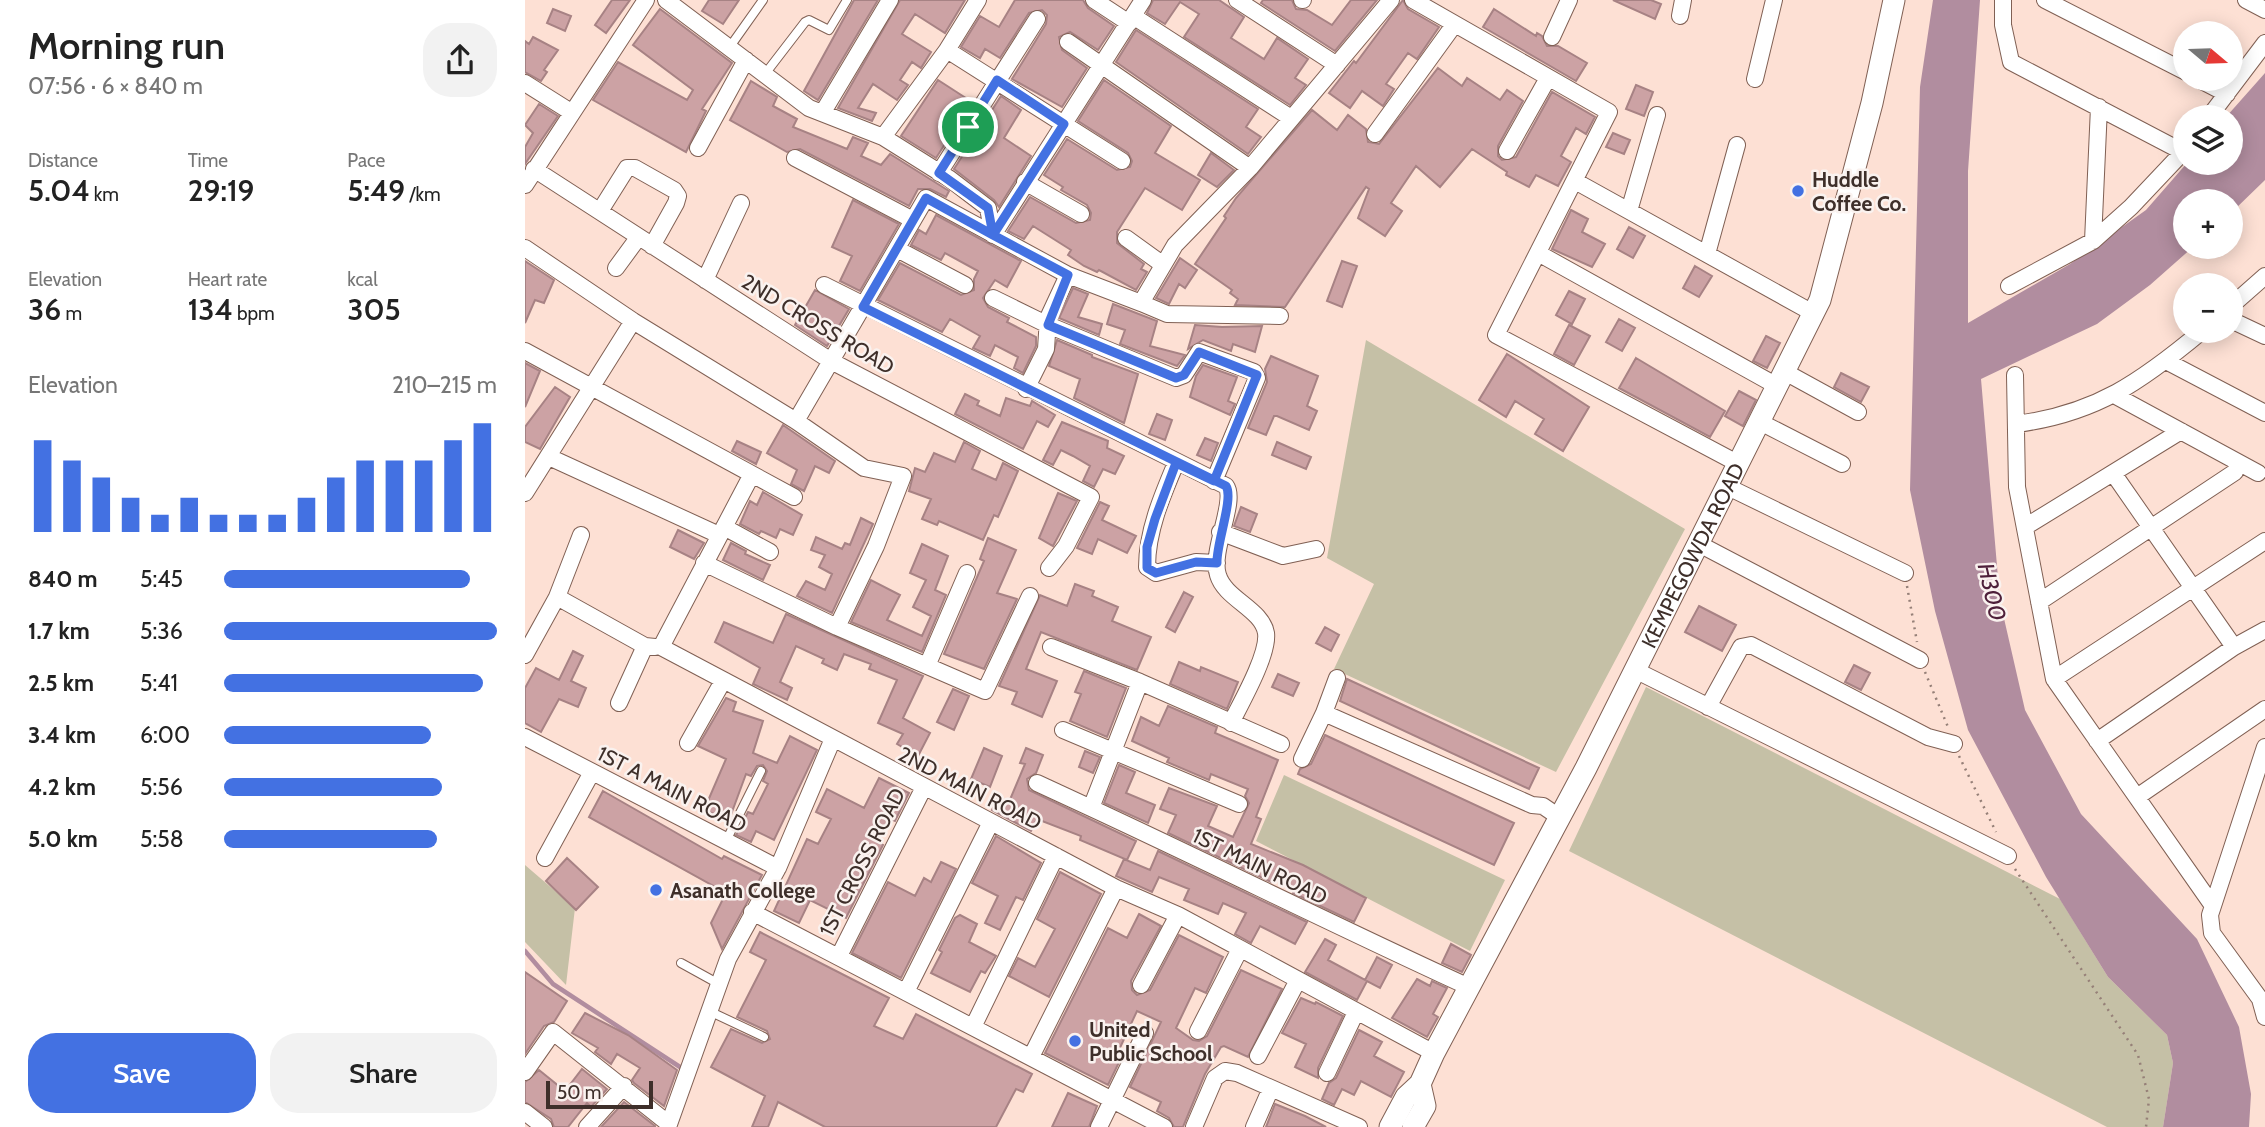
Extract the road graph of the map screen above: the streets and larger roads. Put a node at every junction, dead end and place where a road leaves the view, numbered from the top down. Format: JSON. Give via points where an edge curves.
{"nodes":[{"id":1,"x":646,"y":0,"type":"edge"},
{"id":2,"x":666,"y":0,"type":"edge"},
{"id":3,"x":890,"y":0,"type":"edge"},
{"id":4,"x":978,"y":0,"type":"edge"},
{"id":5,"x":1094,"y":0,"type":"edge"},
{"id":6,"x":1143,"y":0,"type":"edge"},
{"id":7,"x":1237,"y":0,"type":"edge"},
{"id":8,"x":1391,"y":0,"type":"edge"},
{"id":9,"x":1413,"y":0,"type":"edge"},
{"id":10,"x":1569,"y":0,"type":"edge"},
{"id":11,"x":1774,"y":0,"type":"edge"},
{"id":12,"x":1894,"y":0,"type":"edge"},
{"id":13,"x":2003,"y":0,"type":"edge"},
{"id":14,"x":2045,"y":0,"type":"edge"},
{"id":15,"x":2246,"y":0,"type":"edge"},
{"id":16,"x":1436,"y":6,"type":"edge"},
{"id":17,"x":2265,"y":10,"type":"edge"},
{"id":18,"x":1037,"y":19,"type":"dead end"},
{"id":19,"x":1131,"y":20,"type":"junction"},
{"id":20,"x":1454,"y":25,"type":"junction"},
{"id":21,"x":1552,"y":37,"type":"dead end"},
{"id":22,"x":1068,"y":42,"type":"dead end"},
{"id":23,"x":2265,"y":43,"type":"edge"},
{"id":24,"x":947,"y":50,"type":"junction"},
{"id":25,"x":746,"y":60,"type":"junction"},
{"id":26,"x":1101,"y":65,"type":"junction"},
{"id":27,"x":1337,"y":65,"type":"junction"},
{"id":28,"x":2173,"y":65,"type":"edge"},
{"id":29,"x":1548,"y":78,"type":"junction"},
{"id":30,"x":1755,"y":79,"type":"dead end"},
{"id":31,"x":997,"y":80,"type":"junction"},
{"id":32,"x":525,"y":83,"type":"edge"},
{"id":33,"x":2221,"y":91,"type":"edge"},
{"id":34,"x":2227,"y":94,"type":"junction"},
{"id":35,"x":2219,"y":105,"type":"edge"},
{"id":36,"x":2099,"y":107,"type":"junction"},
{"id":37,"x":571,"y":112,"type":"junction"},
{"id":38,"x":823,"y":112,"type":"junction"},
{"id":39,"x":1657,"y":115,"type":"dead end"},
{"id":40,"x":1291,"y":118,"type":"junction"},
{"id":41,"x":1064,"y":124,"type":"junction"},
{"id":42,"x":1375,"y":134,"type":"dead end"},
{"id":43,"x":883,"y":137,"type":"junction"},
{"id":44,"x":2173,"y":144,"type":"edge"},
{"id":45,"x":1737,"y":145,"type":"dead end"},
{"id":46,"x":698,"y":148,"type":"dead end"},
{"id":47,"x":1507,"y":151,"type":"dead end"},
{"id":48,"x":795,"y":158,"type":"dead end"},
{"id":49,"x":1122,"y":161,"type":"dead end"},
{"id":50,"x":2173,"y":163,"type":"edge"},
{"id":51,"x":1250,"y":168,"type":"junction"},
{"id":52,"x":534,"y":169,"type":"junction"},
{"id":53,"x":939,"y":173,"type":"junction"},
{"id":54,"x":1574,"y":181,"type":"junction"},
{"id":55,"x":1025,"y":182,"type":"junction"},
{"id":56,"x":525,"y":185,"type":"edge"},
{"id":57,"x":741,"y":203,"type":"dead end"},
{"id":58,"x":600,"y":211,"type":"junction"},
{"id":59,"x":1629,"y":211,"type":"junction"},
{"id":60,"x":1081,"y":214,"type":"dead end"},
{"id":61,"x":913,"y":220,"type":"junction"},
{"id":62,"x":993,"y":235,"type":"junction"},
{"id":63,"x":1126,"y":238,"type":"dead end"},
{"id":64,"x":2092,"y":241,"type":"junction"},
{"id":65,"x":645,"y":242,"type":"junction"},
{"id":66,"x":525,"y":248,"type":"edge"},
{"id":67,"x":897,"y":249,"type":"junction"},
{"id":68,"x":1538,"y":253,"type":"junction"},
{"id":69,"x":1707,"y":254,"type":"junction"},
{"id":70,"x":1163,"y":264,"type":"junction"},
{"id":71,"x":617,"y":268,"type":"dead end"},
{"id":72,"x":1068,"y":275,"type":"junction"},
{"id":73,"x":2265,"y":276,"type":"edge"},
{"id":74,"x":705,"y":280,"type":"junction"},
{"id":75,"x":824,"y":285,"type":"dead end"},
{"id":76,"x":965,"y":285,"type":"dead end"},
{"id":77,"x":2009,"y":286,"type":"dead end"},
{"id":78,"x":2243,"y":295,"type":"edge"},
{"id":79,"x":993,"y":298,"type":"dead end"},
{"id":80,"x":1141,"y":303,"type":"junction"},
{"id":81,"x":863,"y":307,"type":"junction"},
{"id":82,"x":1813,"y":313,"type":"junction"},
{"id":83,"x":1280,"y":316,"type":"dead end"},
{"id":84,"x":633,"y":321,"type":"junction"},
{"id":85,"x":1048,"y":325,"type":"junction"},
{"id":86,"x":2243,"y":326,"type":"edge"},
{"id":87,"x":2265,"y":336,"type":"edge"},
{"id":88,"x":2188,"y":343,"type":"edge"},
{"id":89,"x":525,"y":351,"type":"edge"},
{"id":90,"x":2166,"y":361,"type":"junction"},
{"id":91,"x":831,"y":362,"type":"junction"},
{"id":92,"x":2015,"y":375,"type":"dead end"},
{"id":93,"x":1781,"y":379,"type":"junction"},
{"id":94,"x":590,"y":388,"type":"junction"},
{"id":95,"x":1026,"y":389,"type":"junction"},
{"id":96,"x":2116,"y":396,"type":"junction"},
{"id":97,"x":1858,"y":412,"type":"dead end"},
{"id":98,"x":2265,"y":413,"type":"edge"},
{"id":99,"x":796,"y":421,"type":"junction"},
{"id":100,"x":1760,"y":422,"type":"junction"},
{"id":101,"x":2016,"y":424,"type":"junction"},
{"id":102,"x":2181,"y":431,"type":"junction"},
{"id":103,"x":549,"y":457,"type":"junction"},
{"id":104,"x":1176,"y":463,"type":"junction"},
{"id":105,"x":1739,"y":464,"type":"junction"},
{"id":106,"x":1842,"y":464,"type":"dead end"},
{"id":107,"x":532,"y":466,"type":"edge"},
{"id":108,"x":2235,"y":472,"type":"dead end"},
{"id":109,"x":2113,"y":473,"type":"junction"},
{"id":110,"x":2258,"y":473,"type":"dead end"},
{"id":111,"x":751,"y":476,"type":"junction"},
{"id":112,"x":1214,"y":481,"type":"junction"},
{"id":113,"x":1728,"y":487,"type":"junction"},
{"id":114,"x":525,"y":493,"type":"edge"},
{"id":115,"x":794,"y":498,"type":"dead end"},
{"id":116,"x":2025,"y":527,"type":"junction"},
{"id":117,"x":2151,"y":528,"type":"junction"},
{"id":118,"x":722,"y":531,"type":"junction"},
{"id":119,"x":1220,"y":532,"type":"junction"},
{"id":120,"x":581,"y":535,"type":"dead end"},
{"id":121,"x":2265,"y":541,"type":"edge"},
{"id":122,"x":1699,"y":544,"type":"junction"},
{"id":123,"x":1316,"y":549,"type":"dead end"},
{"id":124,"x":771,"y":552,"type":"dead end"},
{"id":125,"x":704,"y":563,"type":"junction"},
{"id":126,"x":1217,"y":563,"type":"junction"},
{"id":127,"x":1049,"y":568,"type":"dead end"},
{"id":128,"x":967,"y":573,"type":"dead end"},
{"id":129,"x":1905,"y":573,"type":"dead end"},
{"id":130,"x":2193,"y":588,"type":"junction"},
{"id":131,"x":1030,"y":596,"type":"dead end"},
{"id":132,"x":557,"y":597,"type":"junction"},
{"id":133,"x":2039,"y":603,"type":"junction"},
{"id":134,"x":837,"y":627,"type":"junction"},
{"id":135,"x":2265,"y":630,"type":"edge"},
{"id":136,"x":653,"y":647,"type":"junction"},
{"id":137,"x":1051,"y":647,"type":"dead end"},
{"id":138,"x":2234,"y":647,"type":"junction"},
{"id":139,"x":525,"y":655,"type":"edge"},
{"id":140,"x":1920,"y":660,"type":"dead end"},
{"id":141,"x":927,"y":666,"type":"junction"},
{"id":142,"x":1635,"y":670,"type":"junction"},
{"id":143,"x":1337,"y":678,"type":"dead end"},
{"id":144,"x":2054,"y":680,"type":"junction"},
{"id":145,"x":723,"y":681,"type":"junction"},
{"id":146,"x":1140,"y":682,"type":"junction"},
{"id":147,"x":619,"y":703,"type":"dead end"},
{"id":148,"x":1708,"y":706,"type":"junction"},
{"id":149,"x":2265,"y":709,"type":"edge"},
{"id":150,"x":1324,"y":713,"type":"junction"},
{"id":151,"x":1231,"y":723,"type":"junction"},
{"id":152,"x":1063,"y":730,"type":"dead end"},
{"id":153,"x":525,"y":737,"type":"edge"},
{"id":154,"x":832,"y":741,"type":"junction"},
{"id":155,"x":2098,"y":741,"type":"junction"},
{"id":156,"x":688,"y":743,"type":"dead end"},
{"id":157,"x":1280,"y":744,"type":"dead end"},
{"id":158,"x":1954,"y":744,"type":"dead end"},
{"id":159,"x":2265,"y":747,"type":"edge"},
{"id":160,"x":1113,"y":749,"type":"junction"},
{"id":161,"x":1301,"y":759,"type":"dead end"},
{"id":162,"x":592,"y":772,"type":"junction"},
{"id":163,"x":1037,"y":783,"type":"dead end"},
{"id":164,"x":924,"y":787,"type":"junction"},
{"id":165,"x":2137,"y":797,"type":"junction"},
{"id":166,"x":1239,"y":804,"type":"dead end"},
{"id":167,"x":1091,"y":808,"type":"junction"},
{"id":168,"x":1557,"y":819,"type":"junction"},
{"id":169,"x":991,"y":822,"type":"junction"},
{"id":170,"x":1056,"y":856,"type":"junction"},
{"id":171,"x":2008,"y":856,"type":"dead end"},
{"id":172,"x":545,"y":858,"type":"dead end"},
{"id":173,"x":778,"y":868,"type":"junction"},
{"id":174,"x":1116,"y":888,"type":"junction"},
{"id":175,"x":2213,"y":906,"type":"junction"},
{"id":176,"x":752,"y":912,"type":"junction"},
{"id":177,"x":1178,"y":915,"type":"junction"},
{"id":178,"x":1240,"y":949,"type":"junction"},
{"id":179,"x":839,"y":956,"type":"junction"},
{"id":180,"x":1298,"y":981,"type":"junction"},
{"id":181,"x":1141,"y":985,"type":"dead end"},
{"id":182,"x":1469,"y":987,"type":"junction"},
{"id":183,"x":906,"y":992,"type":"junction"},
{"id":184,"x":1356,"y":1012,"type":"junction"},
{"id":185,"x":2265,"y":1017,"type":"edge"},
{"id":186,"x":974,"y":1025,"type":"junction"},
{"id":187,"x":1198,"y":1031,"type":"dead end"},
{"id":188,"x":1145,"y":1033,"type":"dead end"},
{"id":189,"x":1434,"y":1053,"type":"junction"},
{"id":190,"x":1032,"y":1055,"type":"junction"},
{"id":191,"x":1258,"y":1056,"type":"dead end"},
{"id":192,"x":525,"y":1072,"type":"edge"},
{"id":193,"x":1327,"y":1073,"type":"dead end"},
{"id":194,"x":1420,"y":1084,"type":"junction"},
{"id":195,"x":624,"y":1086,"type":"junction"},
{"id":196,"x":1271,"y":1088,"type":"junction"},
{"id":197,"x":1113,"y":1098,"type":"junction"},
{"id":198,"x":525,"y":1112,"type":"edge"},
{"id":199,"x":669,"y":1125,"type":"edge"},
{"id":200,"x":544,"y":1127,"type":"edge"},
{"id":201,"x":587,"y":1127,"type":"edge"},
{"id":202,"x":1099,"y":1127,"type":"edge"},
{"id":203,"x":1164,"y":1127,"type":"edge"},
{"id":204,"x":1194,"y":1127,"type":"edge"},
{"id":205,"x":1254,"y":1127,"type":"edge"},
{"id":206,"x":1359,"y":1127,"type":"edge"},
{"id":207,"x":1390,"y":1127,"type":"edge"},
{"id":208,"x":1413,"y":1127,"type":"edge"}],
"edges":[{"from":1,"to":37,"type":"street"},
{"from":2,"to":25,"type":"street"},
{"from":3,"to":38,"type":"street"},
{"from":4,"to":24,"type":"street"},
{"from":5,"to":19,"type":"street"},
{"from":6,"to":19,"type":"street"},
{"from":7,"to":27,"type":"street"},
{"from":8,"to":27,"type":"street"},
{"from":9,"to":16,"type":"street"},
{"from":10,"to":21,"type":"street"},
{"from":11,"to":30,"type":"street"},
{"from":12,"to":82,"type":"street","name":"KEMPEGOWDA ROAD","via":[[1872,103]]},
{"from":13,"to":36,"type":"street","via":[[2011,62]]},
{"from":14,"to":28,"type":"street"},
{"from":15,"to":17,"type":"street"},
{"from":16,"to":20,"type":"street"},
{"from":18,"to":31,"type":"street"},
{"from":19,"to":26,"type":"street"},
{"from":19,"to":40,"type":"street"},
{"from":20,"to":29,"type":"street"},
{"from":20,"to":42,"type":"street"},
{"from":22,"to":26,"type":"street"},
{"from":23,"to":34,"type":"street"},
{"from":24,"to":31,"type":"street"},
{"from":24,"to":43,"type":"street"},
{"from":25,"to":38,"type":"street","via":[[809,108]]},
{"from":25,"to":46,"type":"street"},
{"from":26,"to":41,"type":"street"},
{"from":26,"to":51,"type":"street"},
{"from":27,"to":40,"type":"street"},
{"from":29,"to":47,"type":"street"},
{"from":29,"to":54,"type":"street","via":[[1609,112]]},
{"from":31,"to":41,"type":"street"},
{"from":31,"to":53,"type":"street"},
{"from":32,"to":37,"type":"street"},
{"from":33,"to":34,"type":"street"},
{"from":34,"to":35,"type":"street"},
{"from":36,"to":44,"type":"street"},
{"from":36,"to":64,"type":"street"},
{"from":37,"to":52,"type":"street"},
{"from":38,"to":43,"type":"street"},
{"from":39,"to":59,"type":"street"},
{"from":40,"to":51,"type":"street"},
{"from":41,"to":49,"type":"street"},
{"from":41,"to":55,"type":"street"},
{"from":43,"to":53,"type":"street"},
{"from":45,"to":69,"type":"street"},
{"from":48,"to":61,"type":"street"},
{"from":50,"to":64,"type":"street"},
{"from":51,"to":70,"type":"street","via":[[1194,224]]},
{"from":52,"to":56,"type":"street"},
{"from":52,"to":58,"type":"street","name":"2ND CROSS ROAD"},
{"from":53,"to":62,"type":"street","via":[[988,208]]},
{"from":54,"to":59,"type":"street"},
{"from":54,"to":68,"type":"street"},
{"from":55,"to":60,"type":"street"},
{"from":55,"to":62,"type":"street"},
{"from":57,"to":74,"type":"street"},
{"from":58,"to":65,"type":"street","name":"2ND CROSS ROAD"},
{"from":58,"to":65,"type":"street","via":[[627,168],[674,190],[676,203]]},
{"from":59,"to":69,"type":"street"},
{"from":61,"to":62,"type":"street","via":[[926,198]]},
{"from":61,"to":67,"type":"street"},
{"from":62,"to":72,"type":"street"},
{"from":63,"to":70,"type":"street"},
{"from":64,"to":77,"type":"street"},
{"from":65,"to":71,"type":"street"},
{"from":65,"to":74,"type":"street","name":"2ND CROSS ROAD"},
{"from":66,"to":84,"type":"street"},
{"from":67,"to":76,"type":"street"},
{"from":67,"to":81,"type":"street"},
{"from":68,"to":93,"type":"street"},
{"from":68,"to":105,"type":"street","via":[[1496,335]]},
{"from":69,"to":82,"type":"street"},
{"from":70,"to":80,"type":"street"},
{"from":72,"to":80,"type":"street"},
{"from":72,"to":85,"type":"street"},
{"from":73,"to":78,"type":"street"},
{"from":74,"to":91,"type":"street","name":"2ND CROSS ROAD"},
{"from":75,"to":81,"type":"street"},
{"from":79,"to":85,"type":"street"},
{"from":80,"to":83,"type":"street","via":[[1167,314]]},
{"from":81,"to":91,"type":"street"},
{"from":81,"to":95,"type":"street"},
{"from":82,"to":93,"type":"street","name":"KEMPEGOWDA ROAD"},
{"from":84,"to":94,"type":"street"},
{"from":84,"to":99,"type":"street"},
{"from":85,"to":95,"type":"street","via":[[1046,349]]},
{"from":85,"to":112,"type":"street","via":[[1176,378],[1184,375],[1199,352],[1257,375]]},
{"from":86,"to":87,"type":"street"},
{"from":88,"to":90,"type":"street"},
{"from":89,"to":94,"type":"street"},
{"from":90,"to":96,"type":"street"},
{"from":90,"to":98,"type":"street"},
{"from":91,"to":99,"type":"street"},
{"from":91,"to":127,"type":"street","name":"2ND CROSS ROAD","via":[[1091,497]]},
{"from":92,"to":101,"type":"street"},
{"from":93,"to":97,"type":"street"},
{"from":93,"to":100,"type":"street","name":"KEMPEGOWDA ROAD"},
{"from":94,"to":103,"type":"street"},
{"from":94,"to":111,"type":"street"},
{"from":95,"to":104,"type":"street"},
{"from":96,"to":101,"type":"street","via":[[2075,413]]},
{"from":96,"to":102,"type":"street"},
{"from":99,"to":134,"type":"street","via":[[864,468],[903,476]]},
{"from":100,"to":105,"type":"street","name":"KEMPEGOWDA ROAD"},
{"from":100,"to":106,"type":"street"},
{"from":101,"to":116,"type":"street","via":[[2017,487]]},
{"from":102,"to":109,"type":"street"},
{"from":102,"to":110,"type":"street"},
{"from":103,"to":107,"type":"street"},
{"from":103,"to":118,"type":"street"},
{"from":104,"to":112,"type":"street"},
{"from":104,"to":126,"type":"street","via":[[1147,547],[1147,568],[1156,573],[1196,562]]},
{"from":105,"to":113,"type":"street","name":"KEMPEGOWDA ROAD"},
{"from":107,"to":114,"type":"street"},
{"from":108,"to":117,"type":"street"},
{"from":109,"to":116,"type":"street"},
{"from":109,"to":117,"type":"street"},
{"from":111,"to":115,"type":"street"},
{"from":111,"to":118,"type":"street"},
{"from":112,"to":119,"type":"street","via":[[1229,490]]},
{"from":113,"to":122,"type":"street","name":"KEMPEGOWDA ROAD"},
{"from":113,"to":129,"type":"street"},
{"from":116,"to":133,"type":"street"},
{"from":117,"to":130,"type":"street"},
{"from":117,"to":133,"type":"street"},
{"from":118,"to":124,"type":"street"},
{"from":118,"to":125,"type":"street"},
{"from":119,"to":123,"type":"street","via":[[1283,556]]},
{"from":119,"to":126,"type":"street"},
{"from":120,"to":132,"type":"street"},
{"from":121,"to":130,"type":"street"},
{"from":122,"to":140,"type":"street"},
{"from":122,"to":142,"type":"street","name":"KEMPEGOWDA ROAD"},
{"from":125,"to":134,"type":"street"},
{"from":125,"to":136,"type":"street"},
{"from":126,"to":151,"type":"street","via":[[1218,576],[1233,597],[1259,619],[1266,633],[1261,658]]},
{"from":128,"to":141,"type":"street"},
{"from":130,"to":138,"type":"street"},
{"from":130,"to":144,"type":"street"},
{"from":131,"to":141,"type":"street","via":[[985,691]]},
{"from":132,"to":136,"type":"street","name":"2ND MAIN ROAD"},
{"from":132,"to":139,"type":"street"},
{"from":133,"to":144,"type":"street"},
{"from":134,"to":141,"type":"street"},
{"from":135,"to":138,"type":"street"},
{"from":136,"to":145,"type":"street","name":"2ND MAIN ROAD"},
{"from":136,"to":147,"type":"street"},
{"from":137,"to":146,"type":"street"},
{"from":138,"to":155,"type":"street"},
{"from":142,"to":148,"type":"street"},
{"from":142,"to":168,"type":"street","name":"KEMPEGOWDA ROAD"},
{"from":143,"to":150,"type":"street"},
{"from":144,"to":155,"type":"street"},
{"from":145,"to":154,"type":"street","name":"2ND MAIN ROAD"},
{"from":145,"to":156,"type":"street"},
{"from":146,"to":151,"type":"street"},
{"from":146,"to":160,"type":"street"},
{"from":148,"to":158,"type":"street","via":[[1741,647],[1751,645],[1929,737]]},
{"from":148,"to":171,"type":"street"},
{"from":149,"to":165,"type":"street"},
{"from":150,"to":161,"type":"street"},
{"from":150,"to":168,"type":"street"},
{"from":151,"to":157,"type":"street"},
{"from":152,"to":160,"type":"street"},
{"from":153,"to":162,"type":"street","name":"1ST A MAIN ROAD"},
{"from":154,"to":164,"type":"street","name":"2ND MAIN ROAD"},
{"from":154,"to":173,"type":"street"},
{"from":155,"to":165,"type":"street"},
{"from":159,"to":175,"type":"street"},
{"from":160,"to":166,"type":"street"},
{"from":160,"to":167,"type":"street"},
{"from":162,"to":172,"type":"street"},
{"from":162,"to":173,"type":"street","name":"1ST A MAIN ROAD"},
{"from":163,"to":167,"type":"street","name":"1ST MAIN ROAD"},
{"from":164,"to":169,"type":"street","name":"2ND MAIN ROAD"},
{"from":164,"to":179,"type":"street","name":"1ST CROSS ROAD"},
{"from":165,"to":175,"type":"street"},
{"from":167,"to":182,"type":"street","name":"1ST MAIN ROAD"},
{"from":168,"to":182,"type":"street","name":"KEMPEGOWDA ROAD"},
{"from":169,"to":170,"type":"street","name":"2ND MAIN ROAD"},
{"from":169,"to":183,"type":"street"},
{"from":170,"to":174,"type":"street","name":"2ND MAIN ROAD"},
{"from":170,"to":186,"type":"street"},
{"from":173,"to":176,"type":"street"},
{"from":174,"to":177,"type":"street","name":"2ND MAIN ROAD"},
{"from":174,"to":190,"type":"street"},
{"from":175,"to":185,"type":"street","via":[[2212,933],[2260,999]]},
{"from":176,"to":179,"type":"street"},
{"from":176,"to":199,"type":"street","via":[[719,984]]},
{"from":177,"to":178,"type":"street","name":"2ND MAIN ROAD"},
{"from":177,"to":181,"type":"street"},
{"from":178,"to":180,"type":"street","name":"2ND MAIN ROAD"},
{"from":178,"to":187,"type":"street"},
{"from":179,"to":183,"type":"street"},
{"from":180,"to":184,"type":"street","name":"2ND MAIN ROAD"},
{"from":180,"to":191,"type":"street"},
{"from":182,"to":189,"type":"street","name":"KEMPEGOWDA ROAD"},
{"from":183,"to":186,"type":"street"},
{"from":184,"to":189,"type":"street","name":"2ND MAIN ROAD"},
{"from":184,"to":193,"type":"street"},
{"from":186,"to":190,"type":"street"},
{"from":188,"to":197,"type":"street"},
{"from":189,"to":194,"type":"street","name":"KEMPEGOWDA ROAD"},
{"from":190,"to":197,"type":"street"},
{"from":192,"to":195,"type":"street","via":[[553,1032]]},
{"from":194,"to":207,"type":"street","name":"KEMPEGOWDA ROAD","via":[[1406,1097]]},
{"from":194,"to":208,"type":"street","name":"KEMPEGOWDA ROAD","via":[[1425,1106]]},
{"from":195,"to":199,"type":"street"},
{"from":195,"to":201,"type":"street"},
{"from":196,"to":204,"type":"street","via":[[1225,1071],[1215,1077]]},
{"from":196,"to":205,"type":"street"},
{"from":196,"to":206,"type":"street"},
{"from":197,"to":202,"type":"street"},
{"from":197,"to":203,"type":"street"},
{"from":198,"to":200,"type":"street"}]}
